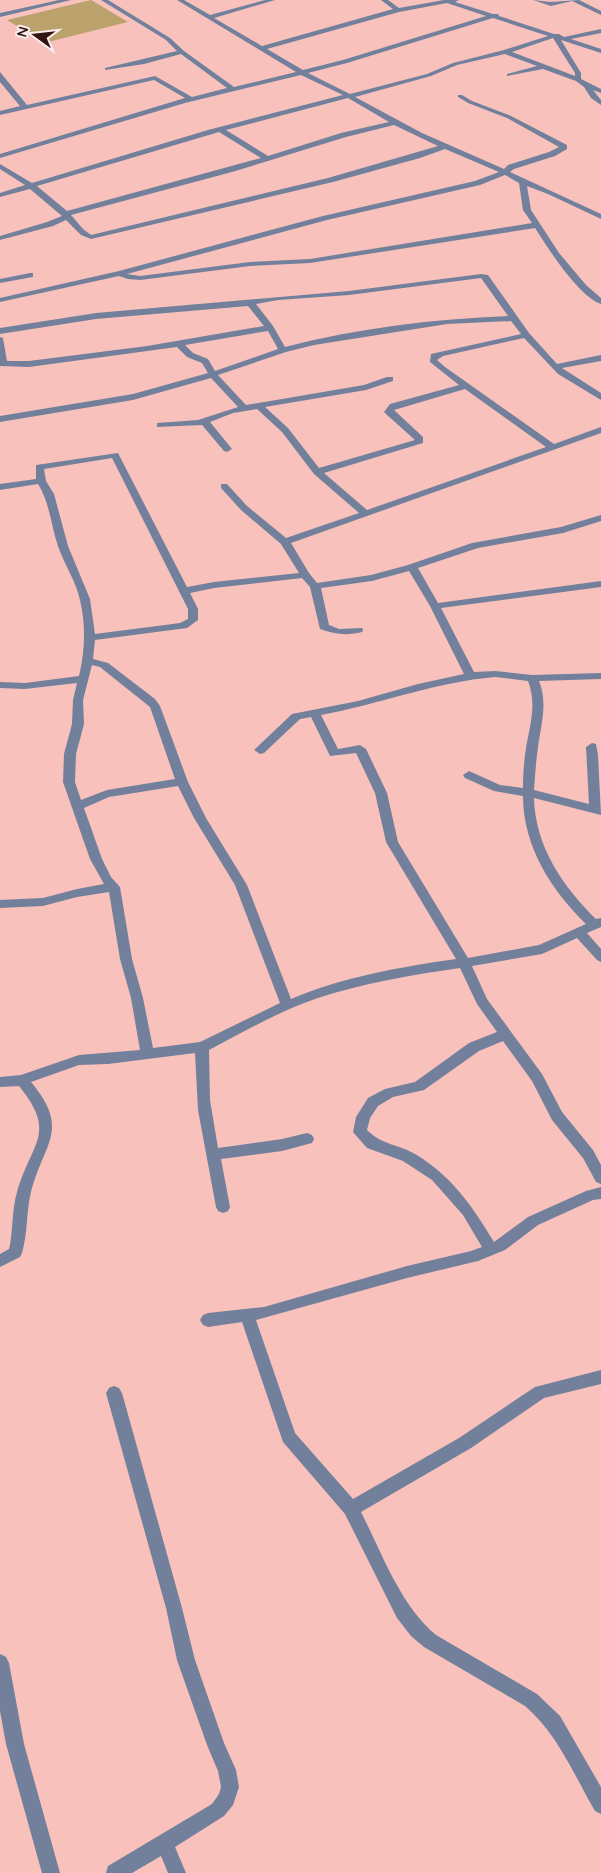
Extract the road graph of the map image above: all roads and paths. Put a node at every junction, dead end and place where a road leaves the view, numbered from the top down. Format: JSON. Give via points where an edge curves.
{"nodes":[{"id":1,"x":68,"y":0,"type":"edge"},
{"id":2,"x":104,"y":0,"type":"edge"},
{"id":3,"x":183,"y":0,"type":"edge"},
{"id":4,"x":272,"y":0,"type":"edge"},
{"id":5,"x":384,"y":0,"type":"edge"},
{"id":6,"x":536,"y":0,"type":"edge"},
{"id":7,"x":570,"y":0,"type":"edge"},
{"id":8,"x":574,"y":0,"type":"edge"},
{"id":9,"x":450,"y":1,"type":"edge"},
{"id":10,"x":398,"y":10,"type":"junction"},
{"id":11,"x":601,"y":13,"type":"edge"},
{"id":12,"x":0,"y":15,"type":"edge"},
{"id":13,"x":496,"y":15,"type":"junction"},
{"id":14,"x":210,"y":17,"type":"junction"},
{"id":15,"x":601,"y":31,"type":"edge"},
{"id":16,"x":559,"y":36,"type":"junction"},
{"id":17,"x":264,"y":48,"type":"junction"},
{"id":18,"x":601,"y":51,"type":"edge"},
{"id":19,"x":182,"y":52,"type":"junction"},
{"id":20,"x":506,"y":52,"type":"junction"},
{"id":21,"x":542,"y":67,"type":"junction"},
{"id":22,"x":107,"y":69,"type":"dead end"},
{"id":23,"x":301,"y":72,"type":"junction"},
{"id":24,"x":509,"y":75,"type":"dead end"},
{"id":25,"x":1,"y":78,"type":"edge"},
{"id":26,"x":578,"y":80,"type":"junction"},
{"id":27,"x":587,"y":86,"type":"junction"},
{"id":28,"x":233,"y":89,"type":"junction"},
{"id":29,"x":601,"y":91,"type":"edge"},
{"id":30,"x":348,"y":96,"type":"junction"},
{"id":31,"x":460,"y":96,"type":"dead end"},
{"id":32,"x":191,"y":99,"type":"junction"},
{"id":33,"x":601,"y":103,"type":"edge"},
{"id":34,"x":25,"y":107,"type":"junction"},
{"id":35,"x":0,"y":113,"type":"edge"},
{"id":36,"x":395,"y":123,"type":"junction"},
{"id":37,"x":221,"y":130,"type":"junction"},
{"id":38,"x":445,"y":146,"type":"junction"},
{"id":39,"x":0,"y":156,"type":"edge"},
{"id":40,"x":267,"y":158,"type":"junction"},
{"id":41,"x":0,"y":166,"type":"edge"},
{"id":42,"x":506,"y":172,"type":"junction"},
{"id":43,"x":522,"y":182,"type":"junction"},
{"id":44,"x":29,"y":187,"type":"junction"},
{"id":45,"x":0,"y":196,"type":"edge"},
{"id":46,"x":67,"y":215,"type":"junction"},
{"id":47,"x":601,"y":217,"type":"edge"},
{"id":48,"x":537,"y":225,"type":"junction"},
{"id":49,"x":0,"y":238,"type":"edge"},
{"id":50,"x":120,"y":273,"type":"junction"},
{"id":51,"x":30,"y":275,"type":"dead end"},
{"id":52,"x":0,"y":281,"type":"edge"},
{"id":53,"x":0,"y":300,"type":"edge"},
{"id":54,"x":601,"y":302,"type":"edge"},
{"id":55,"x":250,"y":303,"type":"junction"},
{"id":56,"x":512,"y":318,"type":"junction"},
{"id":57,"x":270,"y":328,"type":"junction"},
{"id":58,"x":0,"y":331,"type":"edge"},
{"id":59,"x":527,"y":335,"type":"junction"},
{"id":60,"x":0,"y":340,"type":"edge"},
{"id":61,"x":178,"y":343,"type":"junction"},
{"id":62,"x":283,"y":350,"type":"junction"},
{"id":63,"x":601,"y":358,"type":"edge"},
{"id":64,"x":1,"y":363,"type":"edge"},
{"id":65,"x":556,"y":367,"type":"junction"},
{"id":66,"x":213,"y":375,"type":"junction"},
{"id":67,"x":390,"y":379,"type":"dead end"},
{"id":68,"x":467,"y":386,"type":"junction"},
{"id":69,"x":601,"y":397,"type":"edge"},
{"id":70,"x":259,"y":406,"type":"junction"},
{"id":71,"x":244,"y":408,"type":"junction"},
{"id":72,"x":0,"y":419,"type":"edge"},
{"id":73,"x":204,"y":421,"type":"junction"},
{"id":74,"x":160,"y":425,"type":"dead end"},
{"id":75,"x":601,"y":430,"type":"edge"},
{"id":76,"x":553,"y":448,"type":"junction"},
{"id":77,"x":227,"y":449,"type":"dead end"},
{"id":78,"x":317,"y":472,"type":"junction"},
{"id":79,"x":41,"y":481,"type":"junction"},
{"id":80,"x":224,"y":486,"type":"dead end"},
{"id":81,"x":0,"y":487,"type":"edge"},
{"id":82,"x":366,"y":514,"type":"junction"},
{"id":83,"x":601,"y":518,"type":"edge"},
{"id":84,"x":284,"y":542,"type":"junction"},
{"id":85,"x":412,"y":567,"type":"junction"},
{"id":86,"x":304,"y":575,"type":"junction"},
{"id":87,"x":601,"y":584,"type":"edge"},
{"id":88,"x":315,"y":586,"type":"junction"},
{"id":89,"x":184,"y":591,"type":"junction"},
{"id":90,"x":435,"y":606,"type":"junction"},
{"id":91,"x":358,"y":630,"type":"dead end"},
{"id":92,"x":90,"y":637,"type":"junction"},
{"id":93,"x":88,"y":661,"type":"junction"},
{"id":94,"x":470,"y":676,"type":"junction"},
{"id":95,"x":601,"y":676,"type":"edge"},
{"id":96,"x":532,"y":678,"type":"junction"},
{"id":97,"x":83,"y":679,"type":"junction"},
{"id":98,"x":0,"y":684,"type":"edge"},
{"id":99,"x":315,"y":713,"type":"junction"},
{"id":100,"x":592,"y":747,"type":"dead end"},
{"id":101,"x":260,"y":750,"type":"dead end"},
{"id":102,"x":469,"y":775,"type":"dead end"},
{"id":103,"x":182,"y":782,"type":"junction"},
{"id":104,"x":529,"y":793,"type":"junction"},
{"id":105,"x":78,"y":806,"type":"junction"},
{"id":106,"x":598,"y":810,"type":"edge"},
{"id":107,"x":114,"y":887,"type":"junction"},
{"id":108,"x":0,"y":904,"type":"edge"},
{"id":109,"x":597,"y":923,"type":"edge"},
{"id":110,"x":579,"y":932,"type":"junction"},
{"id":111,"x":601,"y":957,"type":"edge"},
{"id":112,"x":464,"y":962,"type":"junction"},
{"id":113,"x":287,"y":1005,"type":"junction"},
{"id":114,"x":507,"y":1034,"type":"junction"},
{"id":115,"x":202,"y":1046,"type":"junction"},
{"id":116,"x":148,"y":1053,"type":"junction"},
{"id":117,"x":22,"y":1080,"type":"junction"},
{"id":118,"x":0,"y":1082,"type":"edge"},
{"id":119,"x":307,"y":1139,"type":"dead end"},
{"id":120,"x":214,"y":1154,"type":"junction"},
{"id":121,"x":601,"y":1178,"type":"edge"},
{"id":122,"x":601,"y":1193,"type":"edge"},
{"id":123,"x":223,"y":1207,"type":"dead end"},
{"id":124,"x":491,"y":1250,"type":"junction"},
{"id":125,"x":0,"y":1261,"type":"edge"},
{"id":126,"x":247,"y":1316,"type":"junction"},
{"id":127,"x":208,"y":1320,"type":"dead end"},
{"id":128,"x":601,"y":1377,"type":"edge"},
{"id":129,"x":114,"y":1393,"type":"dead end"},
{"id":130,"x":350,"y":1509,"type":"junction"},
{"id":131,"x":0,"y":1663,"type":"edge"},
{"id":132,"x":601,"y":1805,"type":"edge"},
{"id":133,"x":165,"y":1844,"type":"junction"},
{"id":134,"x":51,"y":1873,"type":"edge"},
{"id":135,"x":115,"y":1873,"type":"edge"},
{"id":136,"x":177,"y":1873,"type":"edge"}],
"edges":[{"from":1,"to":12,"type":"street"},
{"from":2,"to":19,"type":"street","via":[[168,39]]},
{"from":3,"to":14,"type":"street"},
{"from":4,"to":14,"type":"street"},
{"from":5,"to":10,"type":"street"},
{"from":6,"to":7,"type":"street","via":[[552,4]]},
{"from":8,"to":11,"type":"street"},
{"from":9,"to":10,"type":"street"},
{"from":9,"to":13,"type":"street"},
{"from":10,"to":17,"type":"street"},
{"from":13,"to":16,"type":"street"},
{"from":13,"to":23,"type":"street","via":[[345,62]]},
{"from":14,"to":17,"type":"street"},
{"from":15,"to":16,"type":"street"},
{"from":16,"to":18,"type":"street"},
{"from":16,"to":20,"type":"street"},
{"from":16,"to":26,"type":"street","via":[[578,73]]},
{"from":17,"to":23,"type":"street"},
{"from":19,"to":22,"type":"street"},
{"from":19,"to":28,"type":"street"},
{"from":20,"to":21,"type":"street"},
{"from":20,"to":30,"type":"street"},
{"from":21,"to":24,"type":"street"},
{"from":21,"to":26,"type":"street"},
{"from":23,"to":28,"type":"street"},
{"from":23,"to":30,"type":"street"},
{"from":25,"to":34,"type":"street"},
{"from":26,"to":27,"type":"street"},
{"from":27,"to":29,"type":"street"},
{"from":27,"to":33,"type":"street","via":[[592,97]]},
{"from":28,"to":32,"type":"street"},
{"from":30,"to":36,"type":"street"},
{"from":30,"to":37,"type":"street"},
{"from":31,"to":42,"type":"street","via":[[564,146],[552,154],[511,167]]},
{"from":32,"to":34,"type":"street","via":[[156,78]]},
{"from":32,"to":39,"type":"street"},
{"from":34,"to":35,"type":"street"},
{"from":36,"to":38,"type":"street"},
{"from":36,"to":40,"type":"street"},
{"from":37,"to":40,"type":"street"},
{"from":37,"to":44,"type":"street"},
{"from":38,"to":42,"type":"street"},
{"from":38,"to":46,"type":"street","via":[[330,180],[91,237]]},
{"from":40,"to":46,"type":"street"},
{"from":41,"to":44,"type":"street"},
{"from":42,"to":43,"type":"street"},
{"from":42,"to":50,"type":"street","via":[[477,183],[326,218]]},
{"from":43,"to":47,"type":"street","via":[[551,192]]},
{"from":43,"to":48,"type":"street","via":[[527,210]]},
{"from":44,"to":45,"type":"street"},
{"from":44,"to":46,"type":"street"},
{"from":46,"to":49,"type":"street","via":[[50,224]]},
{"from":48,"to":50,"type":"street","via":[[310,261],[250,264],[140,278]]},
{"from":48,"to":54,"type":"street","via":[[583,287]]},
{"from":50,"to":53,"type":"street"},
{"from":51,"to":52,"type":"street"},
{"from":55,"to":56,"type":"street","via":[[481,276],[485,277]]},
{"from":55,"to":57,"type":"street"},
{"from":55,"to":58,"type":"street","via":[[96,316]]},
{"from":56,"to":59,"type":"street"},
{"from":56,"to":62,"type":"street","via":[[447,321]]},
{"from":57,"to":61,"type":"street"},
{"from":57,"to":62,"type":"street"},
{"from":59,"to":65,"type":"street"},
{"from":59,"to":68,"type":"street","via":[[434,356],[433,360],[442,369]]},
{"from":60,"to":64,"type":"street"},
{"from":61,"to":64,"type":"street","via":[[28,364]]},
{"from":61,"to":66,"type":"street","via":[[190,355],[205,361]]},
{"from":62,"to":66,"type":"street"},
{"from":63,"to":65,"type":"street"},
{"from":65,"to":69,"type":"street"},
{"from":66,"to":71,"type":"street"},
{"from":66,"to":72,"type":"street","via":[[133,397]]},
{"from":67,"to":70,"type":"street","via":[[366,387]]},
{"from":68,"to":76,"type":"street"},
{"from":68,"to":78,"type":"street","via":[[390,409],[389,412],[420,441]]},
{"from":70,"to":71,"type":"street"},
{"from":70,"to":78,"type":"street","via":[[285,430]]},
{"from":71,"to":73,"type":"street"},
{"from":73,"to":74,"type":"street"},
{"from":73,"to":77,"type":"street"},
{"from":75,"to":76,"type":"street"},
{"from":76,"to":82,"type":"street"},
{"from":78,"to":82,"type":"street"},
{"from":79,"to":81,"type":"street"},
{"from":79,"to":89,"type":"street","via":[[39,466],[117,456]]},
{"from":79,"to":92,"type":"street","via":[[49,494],[63,546],[85,599]]},
{"from":80,"to":84,"type":"street"},
{"from":82,"to":84,"type":"street"},
{"from":83,"to":85,"type":"street","via":[[564,530],[476,544]]},
{"from":84,"to":86,"type":"street"},
{"from":85,"to":88,"type":"street","via":[[372,578]]},
{"from":85,"to":90,"type":"street"},
{"from":86,"to":88,"type":"street"},
{"from":86,"to":89,"type":"street"},
{"from":87,"to":90,"type":"street"},
{"from":88,"to":91,"type":"street","via":[[324,627],[338,632]]},
{"from":89,"to":92,"type":"street","via":[[193,609],[193,620],[189,624]]},
{"from":90,"to":94,"type":"street"},
{"from":92,"to":93,"type":"street"},
{"from":93,"to":97,"type":"street"},
{"from":93,"to":103,"type":"street","via":[[104,665],[155,706]]},
{"from":94,"to":96,"type":"street","via":[[495,674]]},
{"from":94,"to":99,"type":"street"},
{"from":95,"to":96,"type":"street"},
{"from":96,"to":104,"type":"street","via":[[539,710]]},
{"from":97,"to":98,"type":"street","via":[[25,686]]},
{"from":97,"to":105,"type":"street","via":[[78,700],[78,724],[70,754],[69,782]]},
{"from":99,"to":101,"type":"street","via":[[296,716]]},
{"from":99,"to":112,"type":"street","via":[[334,753],[360,749],[364,755],[381,793],[392,842]]},
{"from":100,"to":106,"type":"street","via":[[592,790]]},
{"from":102,"to":104,"type":"street","via":[[498,788]]},
{"from":103,"to":105,"type":"street","via":[[107,794]]},
{"from":103,"to":113,"type":"street","via":[[241,885]]},
{"from":104,"to":106,"type":"street"},
{"from":104,"to":109,"type":"street","via":[[530,820],[541,853],[570,900]]},
{"from":105,"to":107,"type":"street","via":[[96,859]]},
{"from":107,"to":108,"type":"street","via":[[43,902]]},
{"from":107,"to":116,"type":"street","via":[[126,960]]},
{"from":109,"to":110,"type":"street"},
{"from":110,"to":111,"type":"street"},
{"from":110,"to":112,"type":"street","via":[[542,949]]},
{"from":112,"to":113,"type":"street","via":[[368,979]]},
{"from":112,"to":114,"type":"street","via":[[482,1001]]},
{"from":113,"to":115,"type":"street"},
{"from":114,"to":121,"type":"street","via":[[537,1078],[557,1116],[588,1154]]},
{"from":114,"to":124,"type":"street","via":[[474,1047],[419,1086],[390,1093],[373,1102],[363,1118],[360,1132],[372,1144],[408,1157],[437,1176],[468,1211]]},
{"from":115,"to":116,"type":"street"},
{"from":115,"to":120,"type":"street","via":[[202,1077]]},
{"from":116,"to":117,"type":"street","via":[[79,1060]]},
{"from":117,"to":118,"type":"street"},
{"from":117,"to":125,"type":"street","via":[[36,1096],[46,1116],[48,1132],[24,1192],[15,1253]]},
{"from":119,"to":120,"type":"street"},
{"from":120,"to":123,"type":"street"},
{"from":122,"to":124,"type":"street","via":[[533,1221]]},
{"from":124,"to":126,"type":"street"},
{"from":126,"to":127,"type":"street"},
{"from":126,"to":130,"type":"street","via":[[289,1437]]},
{"from":128,"to":130,"type":"street","via":[[540,1392],[465,1444]]},
{"from":129,"to":133,"type":"street","via":[[186,1660],[227,1770],[230,1787],[218,1810]]},
{"from":130,"to":132,"type":"street","via":[[403,1612],[417,1630],[543,1710],[554,1722]]},
{"from":131,"to":134,"type":"street","via":[[15,1744]]},
{"from":133,"to":135,"type":"street"},
{"from":133,"to":136,"type":"street"}]}
